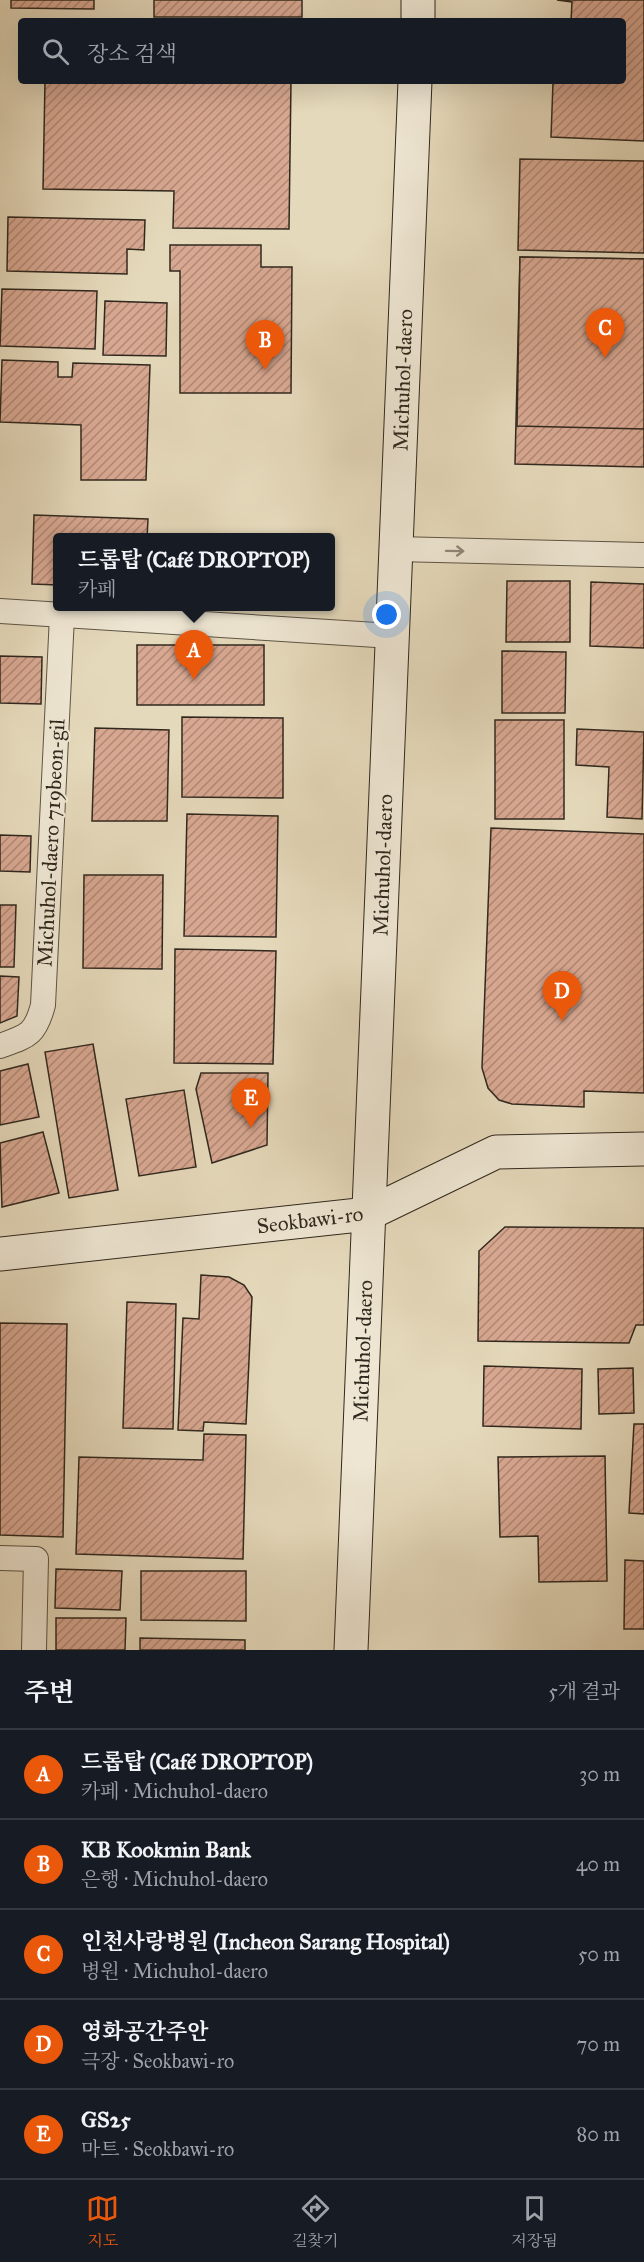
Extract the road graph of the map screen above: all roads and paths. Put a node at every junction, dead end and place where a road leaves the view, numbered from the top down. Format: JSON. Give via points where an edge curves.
{"nodes":[{"id":1,"x":418,"y":0,"type":"edge"},
{"id":2,"x":418,"y":18,"type":"edge"},
{"id":3,"x":415,"y":84,"type":"edge"},
{"id":4,"x":396,"y":549,"type":"junction"},
{"id":5,"x":644,"y":555,"type":"edge"},
{"id":6,"x":0,"y":611,"type":"edge"},
{"id":7,"x":62,"y":616,"type":"junction"},
{"id":8,"x":392,"y":636,"type":"junction"},
{"id":9,"x":0,"y":1046,"type":"edge"},
{"id":10,"x":644,"y":1149,"type":"edge"},
{"id":11,"x":368,"y":1214,"type":"junction"},
{"id":12,"x":0,"y":1254,"type":"edge"},
{"id":13,"x":0,"y":1558,"type":"edge"},
{"id":14,"x":34,"y":1650,"type":"edge"},
{"id":15,"x":351,"y":1650,"type":"edge"}],
"edges":[{"from":1,"to":2,"type":"main road"},
{"from":3,"to":4,"type":"main road","name":"Michuhol-daero"},
{"from":4,"to":5,"type":"lane","one_way":true},
{"from":4,"to":8,"type":"main road","name":"Michuhol-daero"},
{"from":6,"to":7,"type":"lane"},
{"from":7,"to":8,"type":"lane"},
{"from":7,"to":9,"type":"lane","name":"Michuhol-daero 719beon-gil","via":[[43,1005],[37,1027]]},
{"from":8,"to":11,"type":"main road","name":"Michuhol-daero"},
{"from":10,"to":11,"type":"main road","name":"Seokbawi-ro","via":[[496,1152]]},
{"from":11,"to":12,"type":"main road","name":"Seokbawi-ro"},
{"from":11,"to":15,"type":"main road","name":"Michuhol-daero"},
{"from":13,"to":14,"type":"lane","via":[[36,1559]]}]}
